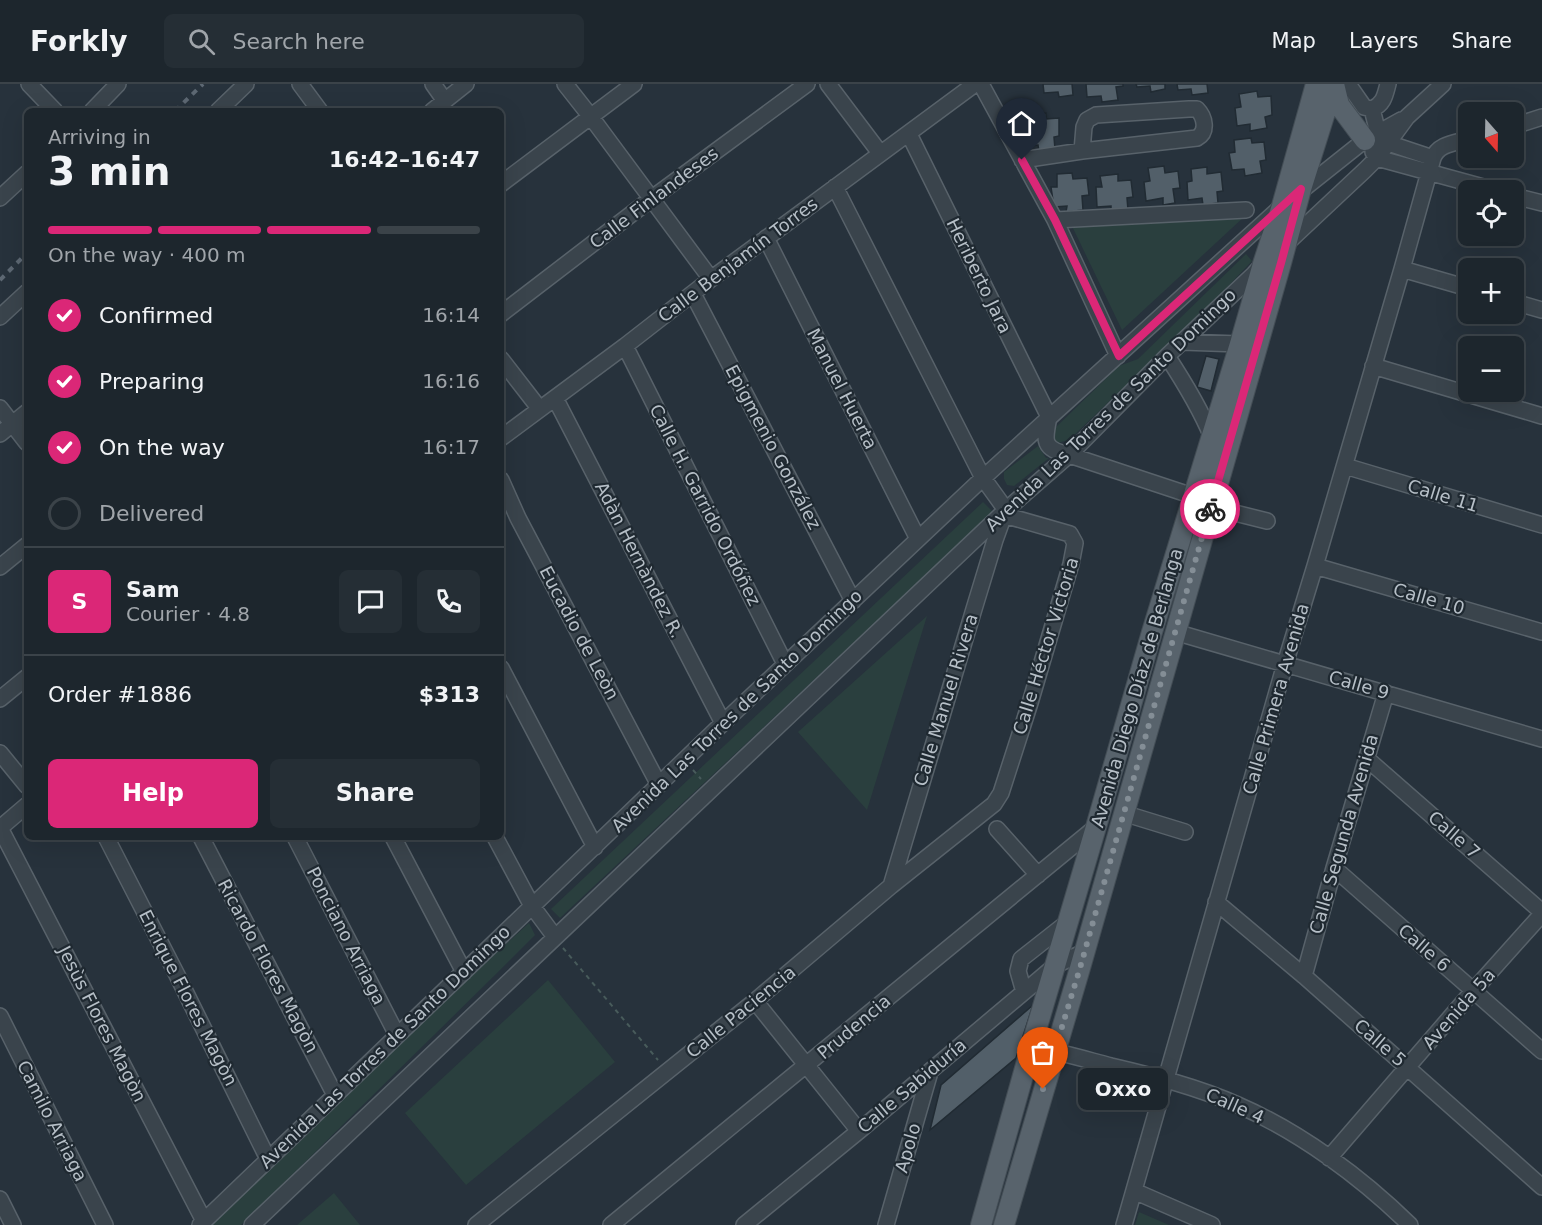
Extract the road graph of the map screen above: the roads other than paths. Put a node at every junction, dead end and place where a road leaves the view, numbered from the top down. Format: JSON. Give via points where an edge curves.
{"nodes":[{"id":1,"x":29,"y":84,"type":"edge"},
{"id":2,"x":118,"y":84,"type":"edge"},
{"id":3,"x":246,"y":84,"type":"edge"},
{"id":4,"x":300,"y":84,"type":"edge"},
{"id":5,"x":433,"y":84,"type":"edge"},
{"id":6,"x":466,"y":84,"type":"edge"},
{"id":7,"x":564,"y":84,"type":"edge"},
{"id":8,"x":634,"y":84,"type":"edge"},
{"id":9,"x":807,"y":84,"type":"edge"},
{"id":10,"x":828,"y":84,"type":"edge"},
{"id":11,"x":975,"y":84,"type":"edge"},
{"id":12,"x":981,"y":84,"type":"edge"},
{"id":13,"x":1316,"y":84,"type":"edge"},
{"id":14,"x":1334,"y":84,"type":"edge"},
{"id":15,"x":1348,"y":84,"type":"edge"},
{"id":16,"x":1388,"y":84,"type":"edge"},
{"id":17,"x":1443,"y":84,"type":"edge"},
{"id":18,"x":446,"y":101,"type":"junction"},
{"id":19,"x":52,"y":108,"type":"edge"},
{"id":20,"x":95,"y":108,"type":"edge"},
{"id":21,"x":221,"y":108,"type":"edge"},
{"id":22,"x":318,"y":108,"type":"edge"},
{"id":23,"x":436,"y":108,"type":"edge"},
{"id":24,"x":1372,"y":109,"type":"junction"},
{"id":25,"x":591,"y":117,"type":"junction"},
{"id":26,"x":1542,"y":117,"type":"edge"},
{"id":27,"x":1524,"y":123,"type":"edge"},
{"id":28,"x":909,"y":134,"type":"junction"},
{"id":29,"x":1377,"y":139,"type":"junction"},
{"id":30,"x":1458,"y":142,"type":"edge"},
{"id":31,"x":1082,"y":151,"type":"junction"},
{"id":32,"x":880,"y":153,"type":"junction"},
{"id":33,"x":1377,"y":158,"type":"junction"},
{"id":34,"x":1022,"y":160,"type":"junction"},
{"id":35,"x":1430,"y":165,"type":"junction"},
{"id":36,"x":24,"y":176,"type":"edge"},
{"id":37,"x":1468,"y":180,"type":"edge"},
{"id":38,"x":504,"y":182,"type":"edge"},
{"id":39,"x":835,"y":187,"type":"junction"},
{"id":40,"x":1301,"y":189,"type":"junction"},
{"id":41,"x":0,"y":198,"type":"edge"},
{"id":42,"x":1524,"y":198,"type":"edge"},
{"id":43,"x":651,"y":199,"type":"junction"},
{"id":44,"x":1542,"y":203,"type":"edge"},
{"id":45,"x":1282,"y":206,"type":"junction"},
{"id":46,"x":1246,"y":210,"type":"dead end"},
{"id":47,"x":1055,"y":220,"type":"junction"},
{"id":48,"x":766,"y":238,"type":"junction"},
{"id":49,"x":1286,"y":243,"type":"junction"},
{"id":50,"x":1263,"y":264,"type":"junction"},
{"id":51,"x":1402,"y":269,"type":"junction"},
{"id":52,"x":711,"y":279,"type":"junction"},
{"id":53,"x":1458,"y":285,"type":"edge"},
{"id":54,"x":693,"y":294,"type":"junction"},
{"id":55,"x":24,"y":295,"type":"edge"},
{"id":56,"x":1524,"y":305,"type":"edge"},
{"id":57,"x":1542,"y":310,"type":"edge"},
{"id":58,"x":504,"y":312,"type":"edge"},
{"id":59,"x":0,"y":317,"type":"edge"},
{"id":60,"x":1182,"y":342,"type":"junction"},
{"id":61,"x":1240,"y":344,"type":"junction"},
{"id":62,"x":625,"y":346,"type":"junction"},
{"id":63,"x":1119,"y":356,"type":"junction"},
{"id":64,"x":1167,"y":356,"type":"junction"},
{"id":65,"x":504,"y":363,"type":"edge"},
{"id":66,"x":1373,"y":366,"type":"junction"},
{"id":67,"x":555,"y":398,"type":"junction"},
{"id":68,"x":0,"y":408,"type":"edge"},
{"id":69,"x":539,"y":408,"type":"junction"},
{"id":70,"x":24,"y":414,"type":"edge"},
{"id":71,"x":1542,"y":416,"type":"edge"},
{"id":72,"x":1049,"y":417,"type":"junction"},
{"id":73,"x":13,"y":423,"type":"junction"},
{"id":74,"x":0,"y":434,"type":"edge"},
{"id":75,"x":504,"y":436,"type":"edge"},
{"id":76,"x":1212,"y":437,"type":"junction"},
{"id":77,"x":24,"y":439,"type":"edge"},
{"id":78,"x":1069,"y":455,"type":"junction"},
{"id":79,"x":1345,"y":466,"type":"junction"},
{"id":80,"x":983,"y":478,"type":"junction"},
{"id":81,"x":504,"y":487,"type":"edge"},
{"id":82,"x":1193,"y":496,"type":"junction"},
{"id":83,"x":1211,"y":507,"type":"junction"},
{"id":84,"x":1005,"y":513,"type":"junction"},
{"id":85,"x":1267,"y":521,"type":"dead end"},
{"id":86,"x":1542,"y":525,"type":"edge"},
{"id":87,"x":918,"y":539,"type":"junction"},
{"id":88,"x":24,"y":548,"type":"edge"},
{"id":89,"x":1315,"y":566,"type":"junction"},
{"id":90,"x":0,"y":567,"type":"edge"},
{"id":91,"x":853,"y":601,"type":"junction"},
{"id":92,"x":1175,"y":632,"type":"junction"},
{"id":93,"x":1542,"y":632,"type":"edge"},
{"id":94,"x":785,"y":664,"type":"junction"},
{"id":95,"x":1285,"y":664,"type":"junction"},
{"id":96,"x":504,"y":674,"type":"edge"},
{"id":97,"x":24,"y":679,"type":"edge"},
{"id":98,"x":1386,"y":693,"type":"junction"},
{"id":99,"x":0,"y":699,"type":"edge"},
{"id":100,"x":723,"y":723,"type":"junction"},
{"id":101,"x":1542,"y":739,"type":"edge"},
{"id":102,"x":0,"y":753,"type":"edge"},
{"id":103,"x":1366,"y":758,"type":"junction"},
{"id":104,"x":24,"y":782,"type":"edge"},
{"id":105,"x":659,"y":785,"type":"junction"},
{"id":106,"x":1001,"y":793,"type":"joint"},
{"id":107,"x":24,"y":807,"type":"edge"},
{"id":108,"x":1123,"y":813,"type":"junction"},
{"id":109,"x":1096,"y":827,"type":"junction"},
{"id":110,"x":0,"y":828,"type":"edge"},
{"id":111,"x":997,"y":829,"type":"dead end"},
{"id":112,"x":1185,"y":832,"type":"dead end"},
{"id":113,"x":108,"y":840,"type":"edge"},
{"id":114,"x":203,"y":840,"type":"edge"},
{"id":115,"x":298,"y":840,"type":"edge"},
{"id":116,"x":395,"y":840,"type":"edge"},
{"id":117,"x":497,"y":840,"type":"edge"},
{"id":118,"x":595,"y":847,"type":"junction"},
{"id":119,"x":1334,"y":868,"type":"junction"},
{"id":120,"x":1038,"y":875,"type":"junction"},
{"id":121,"x":891,"y":886,"type":"junction"},
{"id":122,"x":1216,"y":902,"type":"junction"},
{"id":123,"x":532,"y":906,"type":"junction"},
{"id":124,"x":1542,"y":913,"type":"edge"},
{"id":125,"x":1068,"y":922,"type":"junction"},
{"id":126,"x":555,"y":937,"type":"junction"},
{"id":127,"x":1084,"y":952,"type":"junction"},
{"id":128,"x":1056,"y":965,"type":"junction"},
{"id":129,"x":464,"y":972,"type":"junction"},
{"id":130,"x":1304,"y":976,"type":"junction"},
{"id":131,"x":1473,"y":990,"type":"junction"},
{"id":132,"x":1024,"y":992,"type":"junction"},
{"id":133,"x":755,"y":1001,"type":"junction"},
{"id":134,"x":0,"y":1016,"type":"edge"},
{"id":135,"x":397,"y":1035,"type":"junction"},
{"id":136,"x":1031,"y":1047,"type":"junction"},
{"id":137,"x":1055,"y":1051,"type":"junction"},
{"id":138,"x":1542,"y":1051,"type":"edge"},
{"id":139,"x":807,"y":1065,"type":"junction"},
{"id":140,"x":1408,"y":1067,"type":"junction"},
{"id":141,"x":930,"y":1072,"type":"junction"},
{"id":142,"x":1166,"y":1079,"type":"junction"},
{"id":143,"x":335,"y":1095,"type":"junction"},
{"id":144,"x":859,"y":1131,"type":"junction"},
{"id":145,"x":1329,"y":1158,"type":"junction"},
{"id":146,"x":268,"y":1160,"type":"junction"},
{"id":147,"x":1542,"y":1187,"type":"edge"},
{"id":148,"x":1134,"y":1191,"type":"junction"},
{"id":149,"x":0,"y":1199,"type":"edge"},
{"id":150,"x":202,"y":1223,"type":"edge"},
{"id":151,"x":13,"y":1225,"type":"edge"},
{"id":152,"x":105,"y":1225,"type":"edge"},
{"id":153,"x":252,"y":1225,"type":"edge"},
{"id":154,"x":477,"y":1225,"type":"edge"},
{"id":155,"x":611,"y":1225,"type":"edge"},
{"id":156,"x":744,"y":1225,"type":"edge"},
{"id":157,"x":886,"y":1225,"type":"edge"},
{"id":158,"x":981,"y":1225,"type":"edge"},
{"id":159,"x":1004,"y":1225,"type":"edge"},
{"id":160,"x":1124,"y":1225,"type":"edge"},
{"id":161,"x":1212,"y":1225,"type":"edge"},
{"id":162,"x":1410,"y":1225,"type":"edge"}],
"edges":[{"from":1,"to":19,"type":"street"},
{"from":2,"to":20,"type":"street"},
{"from":3,"to":21,"type":"street"},
{"from":4,"to":22,"type":"street"},
{"from":5,"to":18,"type":"street"},
{"from":6,"to":18,"type":"street"},
{"from":7,"to":25,"type":"street"},
{"from":8,"to":25,"type":"street"},
{"from":9,"to":43,"type":"street","name":"Calle Finlandeses"},
{"from":10,"to":32,"type":"street"},
{"from":11,"to":28,"type":"street","name":"Calle Benjamín Torres"},
{"from":12,"to":34,"type":"street"},
{"from":13,"to":45,"type":"main road","name":"Avenida Diego Díaz de Berlanga"},
{"from":14,"to":29,"type":"main road","via":[[1339,105]]},
{"from":14,"to":40,"type":"main road","name":"Avenida Diego Díaz de Berlanga"},
{"from":15,"to":24,"type":"street","via":[[1364,107]]},
{"from":16,"to":24,"type":"street","via":[[1383,102]]},
{"from":17,"to":29,"type":"street","name":"Avenida Las Torres de Santo Domingo"},
{"from":18,"to":23,"type":"street"},
{"from":24,"to":29,"type":"street"},
{"from":25,"to":38,"type":"street"},
{"from":25,"to":43,"type":"street"},
{"from":26,"to":27,"type":"street"},
{"from":28,"to":32,"type":"street","name":"Calle Benjamín Torres"},
{"from":28,"to":72,"type":"street","name":"Heriberto Jara"},
{"from":29,"to":33,"type":"street"},
{"from":29,"to":35,"type":"street"},
{"from":29,"to":40,"type":"street","name":"Avenida Las Torres de Santo Domingo"},
{"from":30,"to":35,"type":"street","via":[[1439,148]]},
{"from":31,"to":31,"type":"street","via":[[1197,138],[1204,132],[1202,113],[1189,109],[1096,115],[1086,120]]},
{"from":31,"to":34,"type":"street"},
{"from":32,"to":39,"type":"street","name":"Calle Benjamín Torres"},
{"from":33,"to":35,"type":"street"},
{"from":33,"to":49,"type":"street","name":"Avenida Las Torres de Santo Domingo"},
{"from":34,"to":47,"type":"street"},
{"from":35,"to":37,"type":"street"},
{"from":35,"to":51,"type":"street","name":"Calle Primera Avenida"},
{"from":36,"to":41,"type":"street"},
{"from":39,"to":48,"type":"street","name":"Calle Benjamín Torres"},
{"from":39,"to":80,"type":"street"},
{"from":40,"to":45,"type":"street","name":"Avenida Las Torres de Santo Domingo"},
{"from":40,"to":49,"type":"main road","name":"Avenida Diego Díaz de Berlanga"},
{"from":42,"to":44,"type":"street"},
{"from":43,"to":52,"type":"street"},
{"from":43,"to":58,"type":"street","name":"Calle Finlandeses"},
{"from":45,"to":50,"type":"main road","name":"Avenida Diego Díaz de Berlanga"},
{"from":45,"to":63,"type":"street","name":"Avenida Las Torres de Santo Domingo"},
{"from":46,"to":47,"type":"street"},
{"from":47,"to":63,"type":"street"},
{"from":48,"to":52,"type":"street","name":"Calle Benjamín Torres"},
{"from":48,"to":87,"type":"street","name":"Manuel Huerta"},
{"from":49,"to":50,"type":"street","name":"Avenida Las Torres de Santo Domingo"},
{"from":49,"to":83,"type":"main road","name":"Avenida Diego Díaz de Berlanga"},
{"from":50,"to":60,"type":"street","name":"Avenida Las Torres de Santo Domingo"},
{"from":50,"to":61,"type":"main road","name":"Avenida Diego Díaz de Berlanga"},
{"from":51,"to":53,"type":"street"},
{"from":51,"to":66,"type":"street","name":"Calle Primera Avenida"},
{"from":52,"to":54,"type":"street","name":"Calle Benjamín Torres"},
{"from":54,"to":62,"type":"street","name":"Calle Benjamín Torres"},
{"from":54,"to":91,"type":"street","name":"Epigmenio González"},
{"from":55,"to":59,"type":"street"},
{"from":56,"to":57,"type":"street"},
{"from":60,"to":61,"type":"street"},
{"from":60,"to":64,"type":"street","name":"Avenida Las Torres de Santo Domingo"},
{"from":61,"to":76,"type":"main road","name":"Avenida Diego Díaz de Berlanga"},
{"from":62,"to":67,"type":"street","name":"Calle Benjamín Torres"},
{"from":62,"to":94,"type":"street","name":"Calle H. Garrido Ordóñez"},
{"from":63,"to":72,"type":"street","name":"Avenida Las Torres de Santo Domingo"},
{"from":64,"to":76,"type":"street"},
{"from":64,"to":78,"type":"street","name":"Avenida Las Torres de Santo Domingo"},
{"from":65,"to":69,"type":"street"},
{"from":66,"to":71,"type":"street"},
{"from":66,"to":79,"type":"street","name":"Calle Primera Avenida"},
{"from":67,"to":69,"type":"street","name":"Calle Benjamín Torres"},
{"from":67,"to":100,"type":"street","name":"Adàn Hernàndez R."},
{"from":68,"to":73,"type":"street"},
{"from":69,"to":75,"type":"street","name":"Calle Benjamín Torres"},
{"from":70,"to":73,"type":"street"},
{"from":72,"to":78,"type":"street","via":[[1045,436],[1049,447]]},
{"from":72,"to":80,"type":"street","name":"Avenida Las Torres de Santo Domingo"},
{"from":73,"to":74,"type":"street"},
{"from":73,"to":77,"type":"street"},
{"from":76,"to":82,"type":"main road","name":"Avenida Diego Díaz de Berlanga"},
{"from":78,"to":82,"type":"street"},
{"from":78,"to":84,"type":"street","name":"Avenida Las Torres de Santo Domingo"},
{"from":79,"to":86,"type":"street","name":"Calle 11"},
{"from":79,"to":89,"type":"street","name":"Calle Primera Avenida"},
{"from":80,"to":84,"type":"street"},
{"from":80,"to":87,"type":"street","name":"Avenida Las Torres de Santo Domingo"},
{"from":81,"to":105,"type":"street","name":"Eucadio de Leòn"},
{"from":82,"to":109,"type":"main road","name":"Avenida Diego Díaz de Berlanga"},
{"from":83,"to":85,"type":"street"},
{"from":83,"to":92,"type":"main road","name":"Avenida Diego Díaz de Berlanga"},
{"from":84,"to":106,"type":"street","name":"Calle Héctor Victoria","via":[[1070,534],[1075,543]]},
{"from":84,"to":121,"type":"street","name":"Calle Manuel Rivera"},
{"from":84,"to":126,"type":"street","name":"Avenida Las Torres de Santo Domingo"},
{"from":87,"to":91,"type":"street","name":"Avenida Las Torres de Santo Domingo"},
{"from":88,"to":90,"type":"street"},
{"from":89,"to":93,"type":"street","name":"Calle 10"},
{"from":89,"to":95,"type":"street","name":"Calle Primera Avenida"},
{"from":91,"to":94,"type":"street","name":"Avenida Las Torres de Santo Domingo"},
{"from":92,"to":95,"type":"street","name":"Calle 9"},
{"from":92,"to":108,"type":"main road","name":"Avenida Diego Díaz de Berlanga"},
{"from":94,"to":100,"type":"street","name":"Avenida Las Torres de Santo Domingo"},
{"from":95,"to":98,"type":"street","name":"Calle 9"},
{"from":95,"to":122,"type":"street","name":"Calle Primera Avenida"},
{"from":96,"to":118,"type":"street"},
{"from":97,"to":99,"type":"street"},
{"from":98,"to":101,"type":"street","name":"Calle 9"},
{"from":98,"to":103,"type":"street","name":"Calle Segunda Avenida"},
{"from":100,"to":105,"type":"street","name":"Avenida Las Torres de Santo Domingo"},
{"from":102,"to":104,"type":"street"},
{"from":103,"to":119,"type":"street","name":"Calle Segunda Avenida"},
{"from":103,"to":124,"type":"street","name":"Calle 7"},
{"from":105,"to":118,"type":"street","name":"Avenida Las Torres de Santo Domingo"},
{"from":106,"to":121,"type":"street","name":"Calle Paciencia","via":[[994,804]]},
{"from":107,"to":110,"type":"street"},
{"from":108,"to":112,"type":"street"},
{"from":108,"to":127,"type":"main road","name":"Avenida Diego Díaz de Berlanga"},
{"from":109,"to":120,"type":"street","name":"Prudencia"},
{"from":109,"to":125,"type":"main road","name":"Avenida Diego Díaz de Berlanga"},
{"from":110,"to":150,"type":"street","name":"Jesùs Flores Magòn"},
{"from":111,"to":120,"type":"street"},
{"from":113,"to":146,"type":"street","name":"Enrique Flores Magòn"},
{"from":114,"to":143,"type":"street","name":"Ricardo Flores Magòn"},
{"from":115,"to":135,"type":"street","name":"Ponciano Arriaga"},
{"from":116,"to":129,"type":"street"},
{"from":117,"to":123,"type":"street"},
{"from":118,"to":123,"type":"street","name":"Avenida Las Torres de Santo Domingo"},
{"from":119,"to":130,"type":"street","name":"Calle Segunda Avenida"},
{"from":119,"to":131,"type":"street","name":"Calle 6"},
{"from":120,"to":139,"type":"street","name":"Prudencia"},
{"from":121,"to":133,"type":"street","name":"Calle Paciencia"},
{"from":122,"to":130,"type":"street","name":"Calle 5"},
{"from":122,"to":142,"type":"street","name":"Calle Primera Avenida"},
{"from":123,"to":126,"type":"street"},
{"from":123,"to":129,"type":"street","name":"Avenida Las Torres de Santo Domingo"},
{"from":124,"to":131,"type":"street","name":"Avenida 5a"},
{"from":125,"to":128,"type":"main road","name":"Avenida Diego Díaz de Berlanga"},
{"from":125,"to":132,"type":"street","via":[[1021,959],[1018,971]]},
{"from":126,"to":153,"type":"street","name":"Avenida Las Torres de Santo Domingo"},
{"from":127,"to":128,"type":"street","name":"Calle Sabiduría"},
{"from":127,"to":137,"type":"main road","name":"Avenida Diego Díaz de Berlanga"},
{"from":128,"to":132,"type":"street","name":"Calle Sabiduría"},
{"from":128,"to":136,"type":"main road","name":"Avenida Diego Díaz de Berlanga"},
{"from":129,"to":135,"type":"street","name":"Avenida Las Torres de Santo Domingo"},
{"from":130,"to":140,"type":"street","name":"Calle 5"},
{"from":131,"to":138,"type":"street","name":"Calle 6"},
{"from":131,"to":140,"type":"street","name":"Avenida 5a"},
{"from":132,"to":141,"type":"street","name":"Calle Sabiduría"},
{"from":133,"to":139,"type":"street"},
{"from":133,"to":154,"type":"street","name":"Calle Paciencia"},
{"from":134,"to":152,"type":"street","name":"Camilo Arriaga"},
{"from":135,"to":143,"type":"street","name":"Avenida Las Torres de Santo Domingo"},
{"from":136,"to":137,"type":"street","name":"Calle 4"},
{"from":136,"to":158,"type":"main road","name":"Avenida Diego Díaz de Berlanga"},
{"from":137,"to":142,"type":"street","name":"Calle 4"},
{"from":137,"to":159,"type":"main road","name":"Avenida Diego Díaz de Berlanga"},
{"from":139,"to":144,"type":"street"},
{"from":139,"to":155,"type":"street","name":"Prudencia"},
{"from":140,"to":145,"type":"street","name":"Avenida 5a"},
{"from":140,"to":147,"type":"street","name":"Calle 5"},
{"from":141,"to":144,"type":"street","name":"Calle Sabiduría"},
{"from":141,"to":157,"type":"street","name":"Apolo"},
{"from":142,"to":145,"type":"street","name":"Calle 4","via":[[1237,1104]]},
{"from":142,"to":148,"type":"street","name":"Calle Primera Avenida"},
{"from":143,"to":146,"type":"street","name":"Avenida Las Torres de Santo Domingo"},
{"from":144,"to":156,"type":"street","name":"Calle Sabiduría"},
{"from":145,"to":162,"type":"street","name":"Calle 4"},
{"from":146,"to":150,"type":"street","name":"Avenida Las Torres de Santo Domingo"},
{"from":148,"to":160,"type":"street","name":"Calle Primera Avenida"},
{"from":148,"to":161,"type":"street"},
{"from":149,"to":151,"type":"street"}]}
